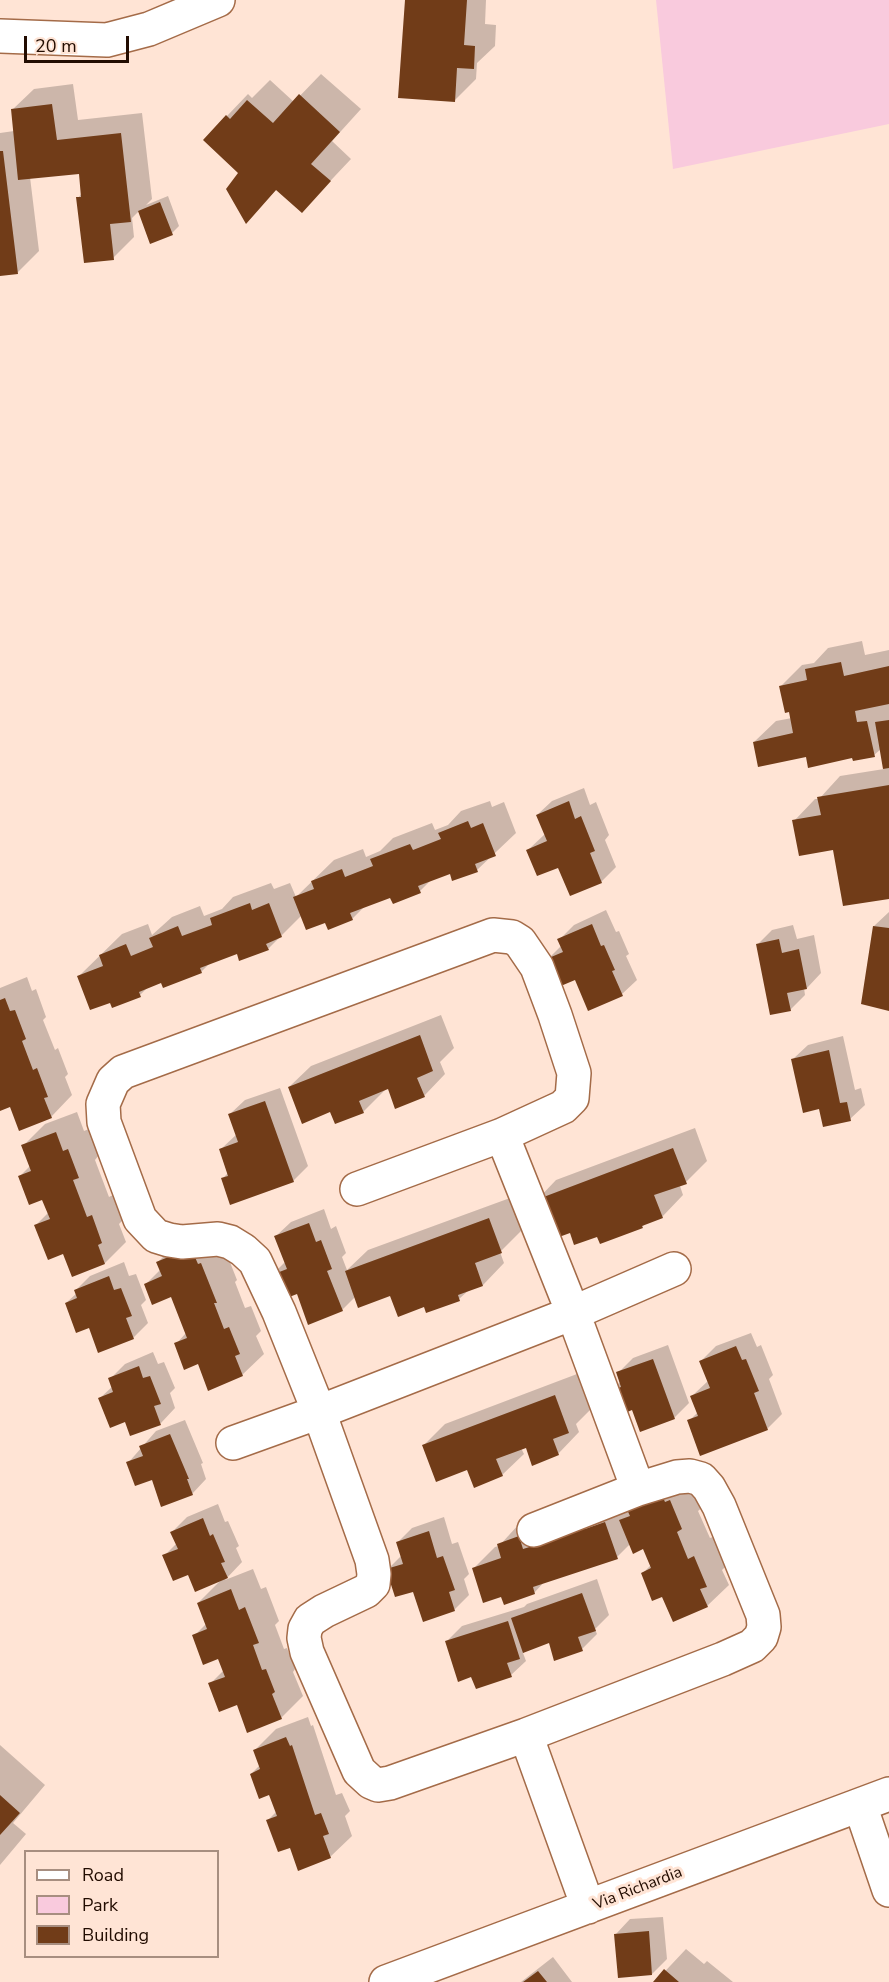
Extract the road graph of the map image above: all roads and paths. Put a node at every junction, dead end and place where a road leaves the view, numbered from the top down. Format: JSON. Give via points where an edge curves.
{"nodes":[{"id":1,"x":218,"y":0,"type":"edge"},
{"id":2,"x":0,"y":36,"type":"edge"},
{"id":3,"x":502,"y":1135,"type":"junction"},
{"id":4,"x":357,"y":1189,"type":"dead end"},
{"id":5,"x":674,"y":1269,"type":"dead end"},
{"id":6,"x":573,"y":1313,"type":"junction"},
{"id":7,"x":319,"y":1413,"type":"junction"},
{"id":8,"x":233,"y":1443,"type":"dead end"},
{"id":9,"x":638,"y":1489,"type":"junction"},
{"id":10,"x":534,"y":1530,"type":"dead end"},
{"id":11,"x":526,"y":1735,"type":"junction"},
{"id":12,"x":875,"y":1800,"type":"edge"},
{"id":13,"x":889,"y":1890,"type":"edge"},
{"id":14,"x":588,"y":1907,"type":"junction"},
{"id":15,"x":386,"y":1982,"type":"edge"}],
"edges":[{"from":1,"to":2,"type":"street","via":[[149,29],[107,40]]},
{"from":3,"to":4,"type":"street"},
{"from":3,"to":6,"type":"street"},
{"from":3,"to":7,"type":"street","via":[[563,1107],[572,1098],[574,1073],[537,967],[520,942],[502,935],[457,947],[156,1059],[123,1072],[113,1081],[103,1104],[104,1122],[140,1219],[156,1236],[182,1242],[230,1242],[255,1261]]},
{"from":5,"to":6,"type":"street"},
{"from":6,"to":7,"type":"street"},
{"from":6,"to":9,"type":"street"},
{"from":7,"to":8,"type":"street"},
{"from":7,"to":11,"type":"street","via":[[374,1574],[373,1584],[366,1591],[310,1620],[304,1638],[359,1771],[378,1785],[390,1784]]},
{"from":9,"to":10,"type":"street"},
{"from":9,"to":11,"type":"street","via":[[690,1476],[709,1488],[763,1615],[765,1627],[761,1637],[752,1646],[723,1659]]},
{"from":11,"to":14,"type":"street"},
{"from":12,"to":13,"type":"street"},
{"from":12,"to":14,"type":"street","name":"Via Richardia"},
{"from":14,"to":15,"type":"street","name":"Via Richardia"}]}
